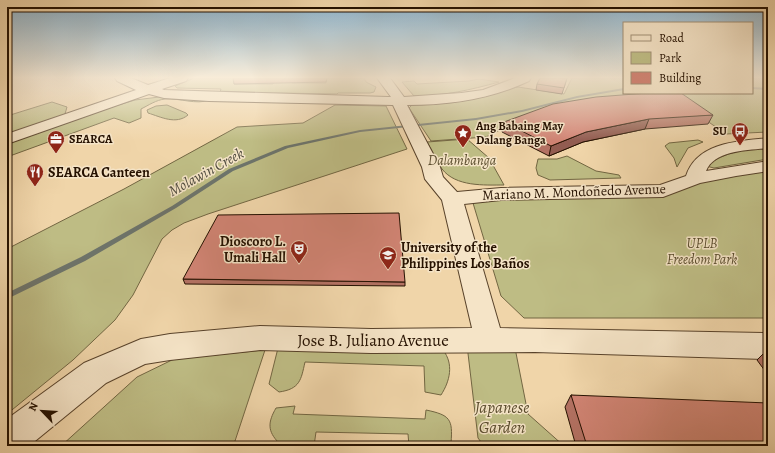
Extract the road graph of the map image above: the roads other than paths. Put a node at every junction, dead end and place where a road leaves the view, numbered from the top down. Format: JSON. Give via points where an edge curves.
{"nodes":[{"id":1,"x":122,"y":99,"type":"edge"},
{"id":2,"x":274,"y":99,"type":"edge"},
{"id":3,"x":398,"y":99,"type":"edge"},
{"id":4,"x":444,"y":99,"type":"edge"},
{"id":5,"x":400,"y":104,"type":"junction"},
{"id":6,"x":7,"y":139,"type":"edge"},
{"id":7,"x":768,"y":143,"type":"edge"},
{"id":8,"x":768,"y":166,"type":"edge"},
{"id":9,"x":694,"y":179,"type":"junction"},
{"id":10,"x":452,"y":199,"type":"junction"},
{"id":11,"x":489,"y":340,"type":"junction"},
{"id":12,"x":768,"y":346,"type":"edge"},
{"id":13,"x":7,"y":441,"type":"edge"}],
"edges":[{"from":1,"to":6,"type":"street"},
{"from":2,"to":5,"type":"street"},
{"from":3,"to":5,"type":"street"},
{"from":4,"to":5,"type":"street"},
{"from":5,"to":10,"type":"street","via":[[420,141],[434,179]]},
{"from":7,"to":9,"type":"street","via":[[740,146],[712,154],[701,162]]},
{"from":8,"to":9,"type":"street","name":"Mariano M. Mondoñedo Avenue"},
{"from":9,"to":10,"type":"street","name":"Mariano M. Mondoñedo Avenue","via":[[663,191],[501,194]]},
{"from":10,"to":11,"type":"street"},
{"from":11,"to":12,"type":"street","name":"Jose B. Juliano Avenue"},
{"from":11,"to":13,"type":"street","name":"Jose B. Juliano Avenue","via":[[371,341],[260,338],[140,352],[95,373]]}]}
